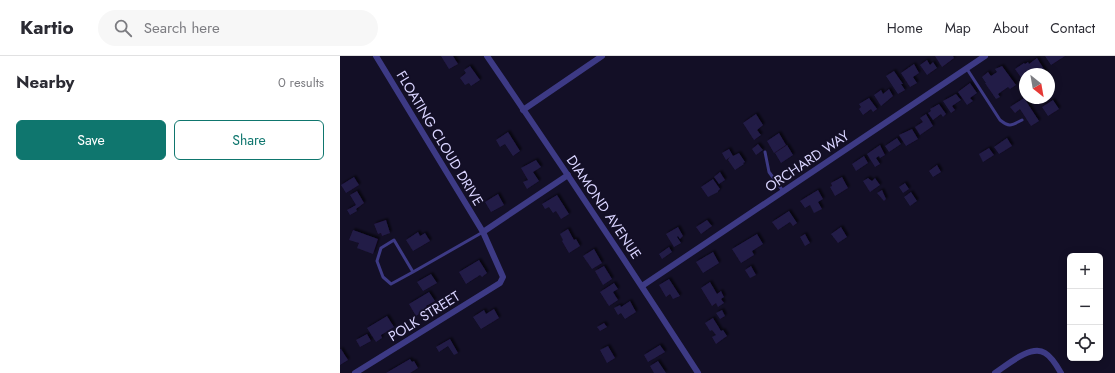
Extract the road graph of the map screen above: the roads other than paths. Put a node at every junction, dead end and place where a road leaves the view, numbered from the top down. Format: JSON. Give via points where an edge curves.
{"nodes":[{"id":1,"x":376,"y":56,"type":"edge"},
{"id":2,"x":487,"y":56,"type":"edge"},
{"id":3,"x":602,"y":56,"type":"edge"},
{"id":4,"x":985,"y":56,"type":"edge"},
{"id":5,"x":966,"y":69,"type":"junction"},
{"id":6,"x":523,"y":110,"type":"junction"},
{"id":7,"x":1022,"y":120,"type":"dead end"},
{"id":8,"x":765,"y":152,"type":"dead end"},
{"id":9,"x":568,"y":175,"type":"junction"},
{"id":10,"x":783,"y":191,"type":"junction"},
{"id":11,"x":483,"y":232,"type":"junction"},
{"id":12,"x":413,"y":272,"type":"junction"},
{"id":13,"x":503,"y":277,"type":"joint"},
{"id":14,"x":642,"y":286,"type":"junction"},
{"id":15,"x":355,"y":373,"type":"edge"},
{"id":16,"x":698,"y":373,"type":"edge"},
{"id":17,"x":995,"y":373,"type":"edge"},
{"id":18,"x":1061,"y":373,"type":"edge"}],
"edges":[{"from":1,"to":11,"type":"street","name":"FLOATING CLOUD DRIVE"},
{"from":2,"to":6,"type":"street","name":"DIAMOND AVENUE"},
{"from":3,"to":6,"type":"street"},
{"from":4,"to":5,"type":"street","name":"ORCHARD WAY"},
{"from":5,"to":7,"type":"lane","via":[[1000,120],[1006,125],[1013,125]]},
{"from":5,"to":10,"type":"street","name":"ORCHARD WAY"},
{"from":6,"to":9,"type":"street","name":"DIAMOND AVENUE"},
{"from":8,"to":10,"type":"lane","via":[[769,172]]},
{"from":9,"to":11,"type":"street"},
{"from":9,"to":14,"type":"street","name":"DIAMOND AVENUE"},
{"from":10,"to":14,"type":"street","name":"ORCHARD WAY"},
{"from":11,"to":12,"type":"lane"},
{"from":11,"to":13,"type":"street","name":"FLOATING CLOUD DRIVE"},
{"from":12,"to":12,"type":"lane","via":[[394,240],[381,248],[377,261],[383,277],[391,284]]},
{"from":13,"to":15,"type":"street","name":"POLK STREET","via":[[500,283]]},
{"from":14,"to":16,"type":"street","name":"DIAMOND AVENUE"},
{"from":17,"to":18,"type":"street","via":[[1024,354],[1037,350],[1047,354]]}]}
